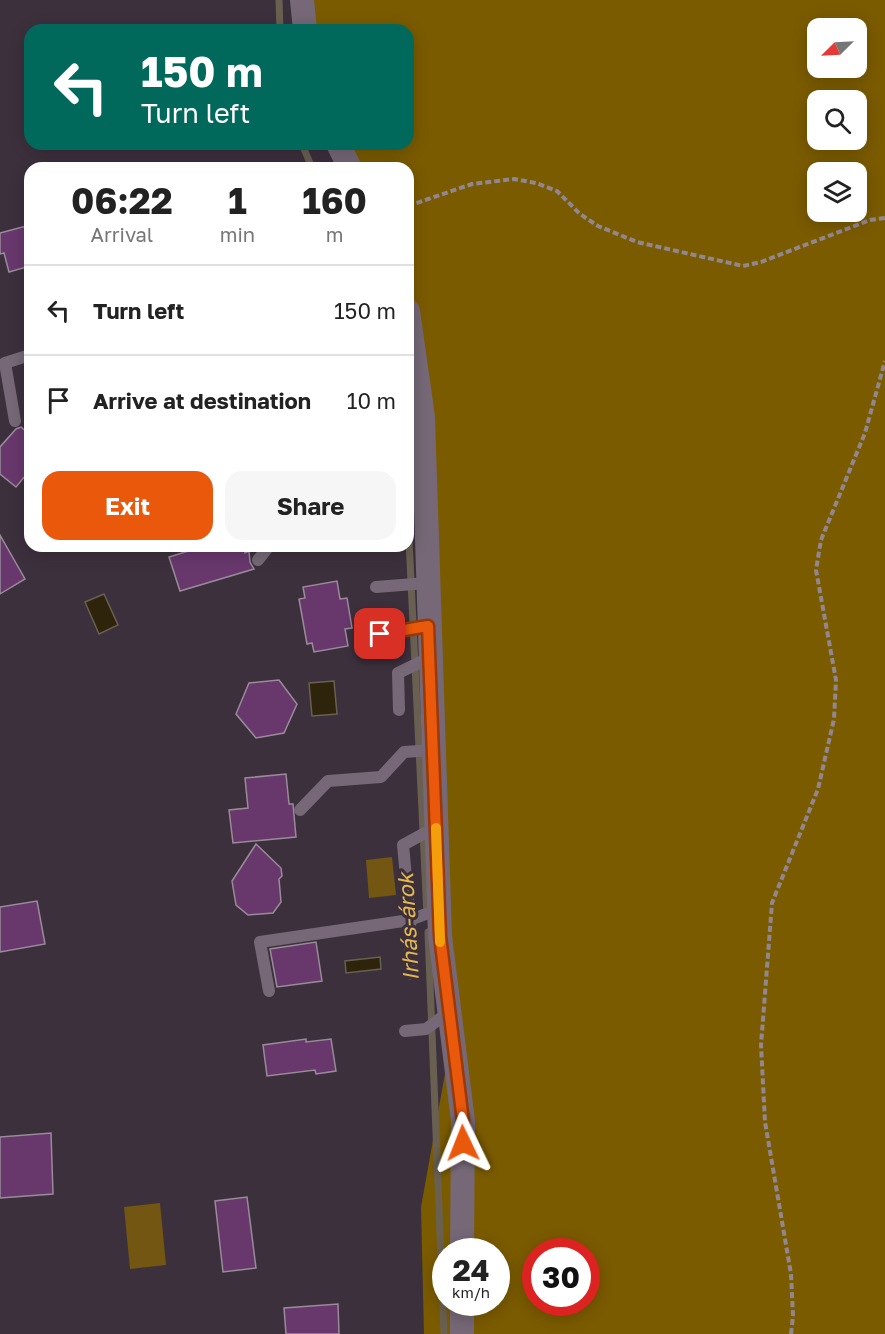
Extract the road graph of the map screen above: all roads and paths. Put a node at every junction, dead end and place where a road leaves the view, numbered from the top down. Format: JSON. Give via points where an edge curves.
{"nodes":[{"id":1,"x":302,"y":0,"type":"edge"},
{"id":2,"x":304,"y":24,"type":"edge"},
{"id":3,"x":414,"y":204,"type":"edge"},
{"id":4,"x":885,"y":218,"type":"edge"},
{"id":5,"x":24,"y":357,"type":"edge"},
{"id":6,"x":885,"y":361,"type":"edge"},
{"id":7,"x":414,"y":402,"type":"edge"},
{"id":8,"x":15,"y":421,"type":"dead end"},
{"id":9,"x":416,"y":434,"type":"edge"},
{"id":10,"x":416,"y":492,"type":"edge"},
{"id":11,"x":264,"y":552,"type":"edge"},
{"id":12,"x":258,"y":560,"type":"dead end"},
{"id":13,"x":427,"y":583,"type":"junction"},
{"id":14,"x":376,"y":587,"type":"dead end"},
{"id":15,"x":428,"y":626,"type":"junction"},
{"id":16,"x":380,"y":634,"type":"dead end"},
{"id":17,"x":429,"y":658,"type":"junction"},
{"id":18,"x":399,"y":710,"type":"dead end"},
{"id":19,"x":432,"y":750,"type":"junction"},
{"id":20,"x":300,"y":810,"type":"dead end"},
{"id":21,"x":436,"y":828,"type":"junction"},
{"id":22,"x":439,"y":909,"type":"junction"},
{"id":23,"x":410,"y":920,"type":"junction"},
{"id":24,"x":411,"y":974,"type":"dead end"},
{"id":25,"x":269,"y":991,"type":"dead end"},
{"id":26,"x":449,"y":1012,"type":"junction"},
{"id":27,"x":405,"y":1031,"type":"dead end"},
{"id":28,"x":462,"y":1238,"type":"edge"},
{"id":29,"x":462,"y":1316,"type":"edge"},
{"id":30,"x":462,"y":1334,"type":"edge"},
{"id":31,"x":791,"y":1334,"type":"edge"}],
"edges":[{"from":1,"to":2,"type":"street"},
{"from":3,"to":4,"type":"path","via":[[472,184],[514,179],[536,183],[556,191],[580,214],[637,242],[743,266]]},
{"from":5,"to":8,"type":"lane","via":[[5,363]]},
{"from":6,"to":31,"type":"path","via":[[865,433],[821,540],[816,570],[836,680],[834,719],[818,789],[772,903],[761,1045],[765,1122],[791,1274]]},
{"from":7,"to":9,"type":"street"},
{"from":9,"to":10,"type":"street"},
{"from":10,"to":13,"type":"street"},
{"from":11,"to":12,"type":"lane"},
{"from":13,"to":14,"type":"lane"},
{"from":13,"to":15,"type":"street"},
{"from":15,"to":16,"type":"lane"},
{"from":15,"to":17,"type":"street"},
{"from":17,"to":18,"type":"lane","via":[[398,673]]},
{"from":17,"to":19,"type":"street"},
{"from":19,"to":20,"type":"lane","via":[[404,752],[381,777],[328,781]]},
{"from":19,"to":21,"type":"street"},
{"from":21,"to":22,"type":"street"},
{"from":21,"to":23,"type":"lane","via":[[403,845]]},
{"from":22,"to":23,"type":"lane"},
{"from":22,"to":26,"type":"street"},
{"from":23,"to":24,"type":"lane"},
{"from":23,"to":25,"type":"lane","via":[[260,942]]},
{"from":26,"to":27,"type":"lane","via":[[426,1029]]},
{"from":26,"to":28,"type":"street","via":[[463,1121]]},
{"from":29,"to":30,"type":"street"}]}
